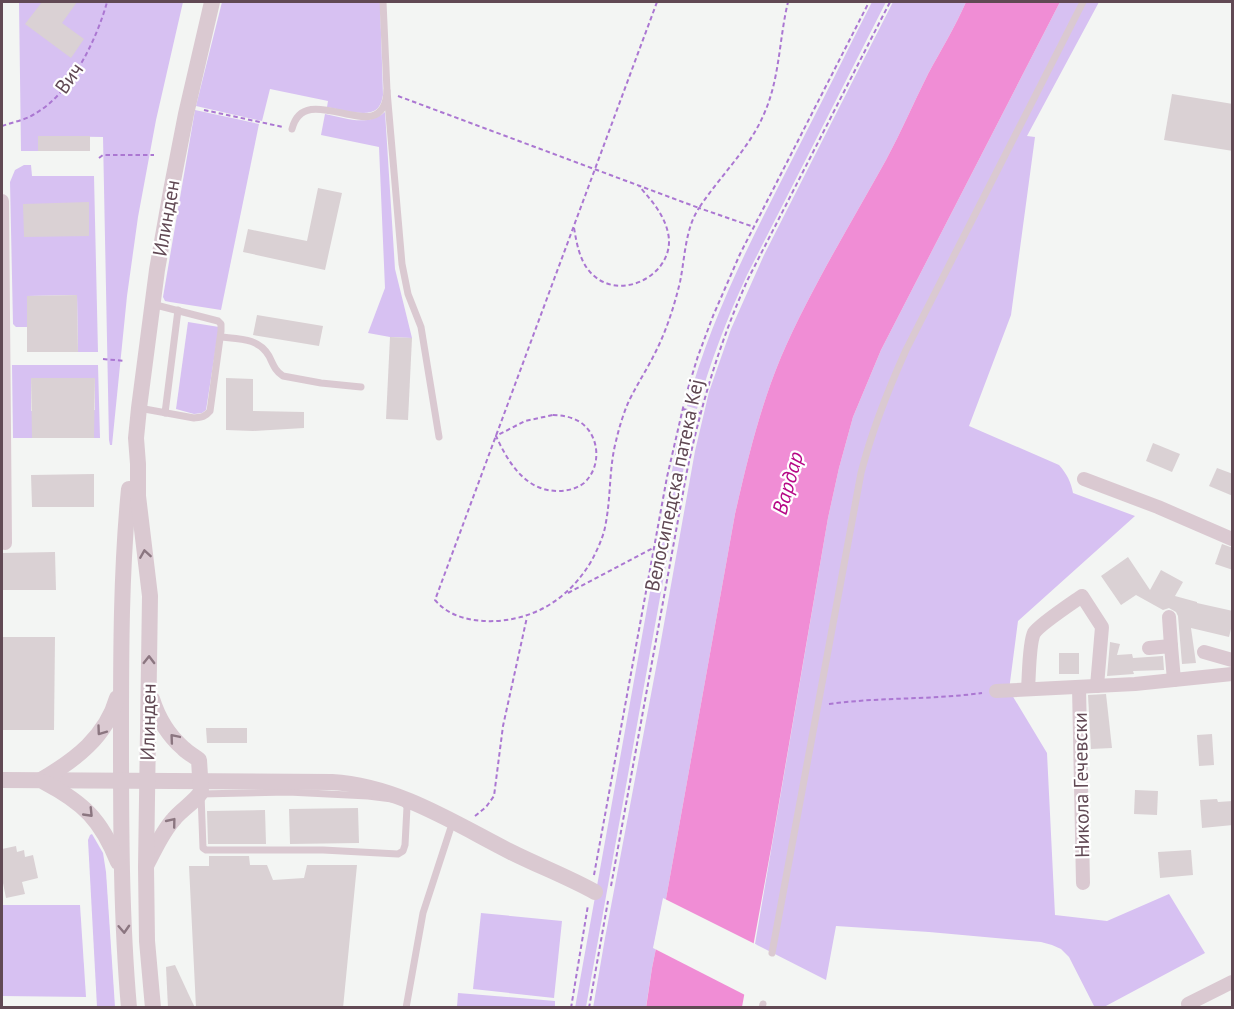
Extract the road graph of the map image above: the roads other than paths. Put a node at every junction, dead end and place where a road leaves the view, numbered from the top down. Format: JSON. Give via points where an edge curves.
{"nodes":[{"id":1,"x":212,"y":2,"type":"edge"},
{"id":2,"x":383,"y":2,"type":"edge"},
{"id":3,"x":1083,"y":2,"type":"edge"},
{"id":4,"x":387,"y":92,"type":"junction"},
{"id":5,"x":292,"y":129,"type":"road end"},
{"id":6,"x":2,"y":201,"type":"edge"},
{"id":7,"x":152,"y":304,"type":"junction"},
{"id":8,"x":178,"y":310,"type":"junction"},
{"id":9,"x":221,"y":337,"type":"junction"},
{"id":10,"x":361,"y":387,"type":"dead end"},
{"id":11,"x":139,"y":408,"type":"junction"},
{"id":12,"x":165,"y":413,"type":"junction"},
{"id":13,"x":439,"y":437,"type":"dead end"},
{"id":14,"x":136,"y":438,"type":"junction"},
{"id":15,"x":1084,"y":479,"type":"dead end"},
{"id":16,"x":1233,"y":539,"type":"edge"},
{"id":17,"x":3,"y":543,"type":"edge"},
{"id":18,"x":1169,"y":617,"type":"dead end"},
{"id":19,"x":1171,"y":646,"type":"junction"},
{"id":20,"x":1149,"y":648,"type":"dead end"},
{"id":21,"x":1204,"y":652,"type":"dead end"},
{"id":22,"x":1233,"y":660,"type":"edge"},
{"id":23,"x":1232,"y":674,"type":"edge"},
{"id":24,"x":121,"y":676,"type":"junction"},
{"id":25,"x":1174,"y":680,"type":"junction"},
{"id":26,"x":1097,"y":686,"type":"junction"},
{"id":27,"x":1079,"y":687,"type":"junction"},
{"id":28,"x":149,"y":689,"type":"junction"},
{"id":29,"x":1028,"y":689,"type":"junction"},
{"id":30,"x":996,"y":691,"type":"road end"},
{"id":31,"x":2,"y":780,"type":"edge"},
{"id":32,"x":41,"y":781,"type":"junction"},
{"id":33,"x":120,"y":781,"type":"junction"},
{"id":34,"x":147,"y":781,"type":"junction"},
{"id":35,"x":201,"y":788,"type":"junction"},
{"id":36,"x":453,"y":821,"type":"junction"},
{"id":37,"x":146,"y":867,"type":"junction"},
{"id":38,"x":122,"y":870,"type":"junction"},
{"id":39,"x":1083,"y":883,"type":"dead end"},
{"id":40,"x":601,"y":891,"type":"road end"},
{"id":41,"x":772,"y":953,"type":"dead end"},
{"id":42,"x":1233,"y":982,"type":"edge"},
{"id":43,"x":1188,"y":1004,"type":"dead end"},
{"id":44,"x":129,"y":1008,"type":"edge"},
{"id":45,"x":153,"y":1008,"type":"edge"},
{"id":46,"x":406,"y":1008,"type":"edge"}],
"edges":[{"from":1,"to":7,"type":"street","name":"Илинден","via":[[187,106]]},
{"from":2,"to":4,"type":"lane"},
{"from":3,"to":41,"type":"lane","via":[[906,350],[866,453]]},
{"from":4,"to":5,"type":"lane","via":[[383,108],[376,115],[362,117],[311,109],[298,116]]},
{"from":4,"to":13,"type":"lane","via":[[402,264],[421,327]]},
{"from":6,"to":17,"type":"street"},
{"from":7,"to":8,"type":"lane"},
{"from":7,"to":11,"type":"street","name":"Илинден"},
{"from":8,"to":9,"type":"lane","via":[[218,321]]},
{"from":8,"to":12,"type":"lane"},
{"from":9,"to":10,"type":"lane","via":[[259,344],[283,376]]},
{"from":9,"to":12,"type":"lane","via":[[210,411],[194,418]]},
{"from":11,"to":12,"type":"lane"},
{"from":11,"to":14,"type":"street","name":"Илинден"},
{"from":14,"to":24,"type":"street","name":"Илинден","via":[[127,505]]},
{"from":28,"to":14,"type":"street","name":"Илинден","one_way":true,"via":[[150,596],[139,516]]},
{"from":15,"to":16,"type":"street"},
{"from":18,"to":19,"type":"street"},
{"from":19,"to":20,"type":"street"},
{"from":19,"to":25,"type":"street"},
{"from":21,"to":22,"type":"street"},
{"from":23,"to":25,"type":"street","name":"Никола Гечевски"},
{"from":24,"to":32,"type":"street","one_way":true,"via":[[114,706],[98,736]]},
{"from":24,"to":33,"type":"street","name":"Илинден"},
{"from":25,"to":26,"type":"street","name":"Никола Гечевски"},
{"from":26,"to":27,"type":"street","name":"Никола Гечевски"},
{"from":26,"to":29,"type":"street","via":[[1102,627],[1082,596],[1034,633]]},
{"from":27,"to":29,"type":"street","name":"Никола Гечевски"},
{"from":27,"to":39,"type":"street","name":"Никола Гечевски"},
{"from":28,"to":34,"type":"street","name":"Илинден"},
{"from":35,"to":28,"type":"street","one_way":true,"via":[[199,760],[164,726]]},
{"from":29,"to":30,"type":"street","name":"Никола Гечевски"},
{"from":31,"to":32,"type":"street"},
{"from":32,"to":33,"type":"street"},
{"from":32,"to":38,"type":"street","one_way":true,"via":[[82,805],[94,818]]},
{"from":33,"to":34,"type":"street"},
{"from":33,"to":38,"type":"street","name":"Илинден"},
{"from":34,"to":35,"type":"street"},
{"from":34,"to":37,"type":"street","name":"Илинден"},
{"from":35,"to":35,"type":"lane","via":[[400,801],[407,807],[405,845],[398,854],[206,850]]},
{"from":35,"to":36,"type":"street","via":[[332,782],[359,785],[384,791]]},
{"from":37,"to":35,"type":"street","one_way":true,"via":[[167,827]]},
{"from":36,"to":40,"type":"street","via":[[537,865]]},
{"from":36,"to":46,"type":"lane","via":[[423,913]]},
{"from":37,"to":45,"type":"street","name":"Илинден"},
{"from":38,"to":44,"type":"street","name":"Илинден","one_way":true},
{"from":42,"to":43,"type":"street"}]}
